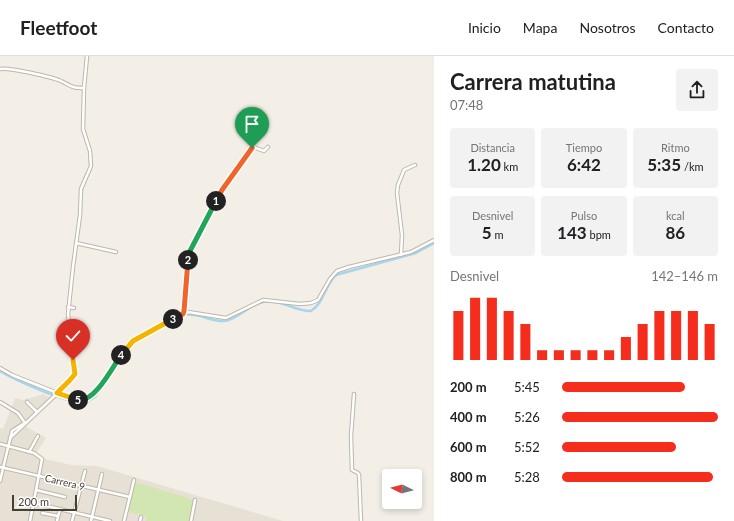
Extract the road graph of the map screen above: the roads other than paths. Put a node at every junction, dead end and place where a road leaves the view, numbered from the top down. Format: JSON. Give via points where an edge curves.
{"nodes":[{"id":1,"x":87,"y":56,"type":"edge"},
{"id":2,"x":0,"y":69,"type":"edge"},
{"id":3,"x":84,"y":88,"type":"junction"},
{"id":4,"x":268,"y":147,"type":"dead end"},
{"id":5,"x":415,"y":165,"type":"dead end"},
{"id":6,"x":434,"y":240,"type":"edge"},
{"id":7,"x":76,"y":243,"type":"junction"},
{"id":8,"x":116,"y":252,"type":"dead end"},
{"id":9,"x":402,"y":254,"type":"junction"},
{"id":10,"x":68,"y":307,"type":"junction"},
{"id":11,"x":74,"y":308,"type":"dead end"},
{"id":12,"x":183,"y":314,"type":"junction"},
{"id":13,"x":0,"y":368,"type":"edge"},
{"id":14,"x":57,"y":393,"type":"junction"},
{"id":15,"x":354,"y":394,"type":"dead end"},
{"id":16,"x":0,"y":402,"type":"edge"},
{"id":17,"x":26,"y":402,"type":"dead end"},
{"id":18,"x":37,"y":412,"type":"junction"},
{"id":19,"x":25,"y":423,"type":"junction"},
{"id":20,"x":38,"y":436,"type":"dead end"},
{"id":21,"x":0,"y":444,"type":"edge"},
{"id":22,"x":8,"y":446,"type":"junction"},
{"id":23,"x":29,"y":452,"type":"junction"},
{"id":24,"x":1,"y":467,"type":"edge"},
{"id":25,"x":85,"y":471,"type":"dead end"},
{"id":26,"x":102,"y":474,"type":"dead end"},
{"id":27,"x":39,"y":476,"type":"junction"},
{"id":28,"x":134,"y":480,"type":"dead end"},
{"id":29,"x":0,"y":481,"type":"edge"},
{"id":30,"x":82,"y":486,"type":"junction"},
{"id":31,"x":36,"y":490,"type":"junction"},
{"id":32,"x":98,"y":490,"type":"junction"},
{"id":33,"x":65,"y":497,"type":"dead end"},
{"id":34,"x":130,"y":497,"type":"junction"},
{"id":35,"x":195,"y":500,"type":"dead end"},
{"id":36,"x":34,"y":503,"type":"junction"},
{"id":37,"x":60,"y":509,"type":"junction"},
{"id":38,"x":74,"y":512,"type":"junction"},
{"id":39,"x":42,"y":513,"type":"dead end"},
{"id":40,"x":58,"y":516,"type":"junction"},
{"id":41,"x":92,"y":516,"type":"junction"},
{"id":42,"x":140,"y":517,"type":"dead end"},
{"id":43,"x":30,"y":521,"type":"edge"},
{"id":44,"x":57,"y":521,"type":"edge"},
{"id":45,"x":72,"y":521,"type":"edge"},
{"id":46,"x":91,"y":521,"type":"edge"},
{"id":47,"x":110,"y":521,"type":"edge"},
{"id":48,"x":124,"y":521,"type":"edge"},
{"id":49,"x":140,"y":521,"type":"edge"},
{"id":50,"x":191,"y":521,"type":"edge"},
{"id":51,"x":361,"y":521,"type":"edge"}],
"edges":[{"from":1,"to":3,"type":"street"},
{"from":2,"to":3,"type":"street","via":[[22,71],[60,81],[73,88]]},
{"from":3,"to":7,"type":"street","via":[[84,132],[90,151],[91,166],[81,189]]},
{"from":4,"to":12,"type":"street","via":[[264,151],[250,149],[222,190],[197,237],[189,255]]},
{"from":5,"to":9,"type":"street","via":[[404,170],[398,185]]},
{"from":6,"to":9,"type":"street"},
{"from":7,"to":8,"type":"street"},
{"from":7,"to":10,"type":"street"},
{"from":9,"to":12,"type":"street","via":[[337,271],[330,278],[318,300],[311,303],[263,300],[226,318],[193,312]]},
{"from":10,"to":11,"type":"street"},
{"from":10,"to":14,"type":"street","via":[[68,327],[75,371]]},
{"from":12,"to":14,"type":"street","via":[[127,346],[89,398],[79,401]]},
{"from":13,"to":14,"type":"street"},
{"from":14,"to":18,"type":"street"},
{"from":15,"to":51,"type":"street","via":[[352,470],[359,475]]},
{"from":16,"to":19,"type":"street","via":[[15,411]]},
{"from":17,"to":18,"type":"street"},
{"from":18,"to":19,"type":"street"},
{"from":19,"to":22,"type":"street","via":[[10,438]]},
{"from":20,"to":23,"type":"street"},
{"from":21,"to":22,"type":"street"},
{"from":22,"to":23,"type":"street"},
{"from":22,"to":24,"type":"street"},
{"from":23,"to":27,"type":"street","via":[[37,454],[42,459]]},
{"from":24,"to":27,"type":"street","name":"Carrera 9"},
{"from":24,"to":29,"type":"street"},
{"from":25,"to":30,"type":"street"},
{"from":26,"to":32,"type":"street"},
{"from":27,"to":30,"type":"street","name":"Carrera 9"},
{"from":27,"to":31,"type":"street"},
{"from":28,"to":34,"type":"street"},
{"from":30,"to":32,"type":"street","name":"Carrera 9"},
{"from":30,"to":38,"type":"street"},
{"from":31,"to":33,"type":"street"},
{"from":31,"to":36,"type":"street"},
{"from":32,"to":34,"type":"street","name":"Carrera 9"},
{"from":32,"to":41,"type":"street"},
{"from":34,"to":48,"type":"street"},
{"from":35,"to":50,"type":"street"},
{"from":36,"to":37,"type":"street"},
{"from":36,"to":43,"type":"street"},
{"from":37,"to":38,"type":"street"},
{"from":37,"to":40,"type":"street"},
{"from":38,"to":41,"type":"street"},
{"from":38,"to":45,"type":"street"},
{"from":39,"to":40,"type":"street"},
{"from":40,"to":44,"type":"street"},
{"from":41,"to":46,"type":"street"},
{"from":41,"to":47,"type":"street"},
{"from":42,"to":49,"type":"street"}]}
